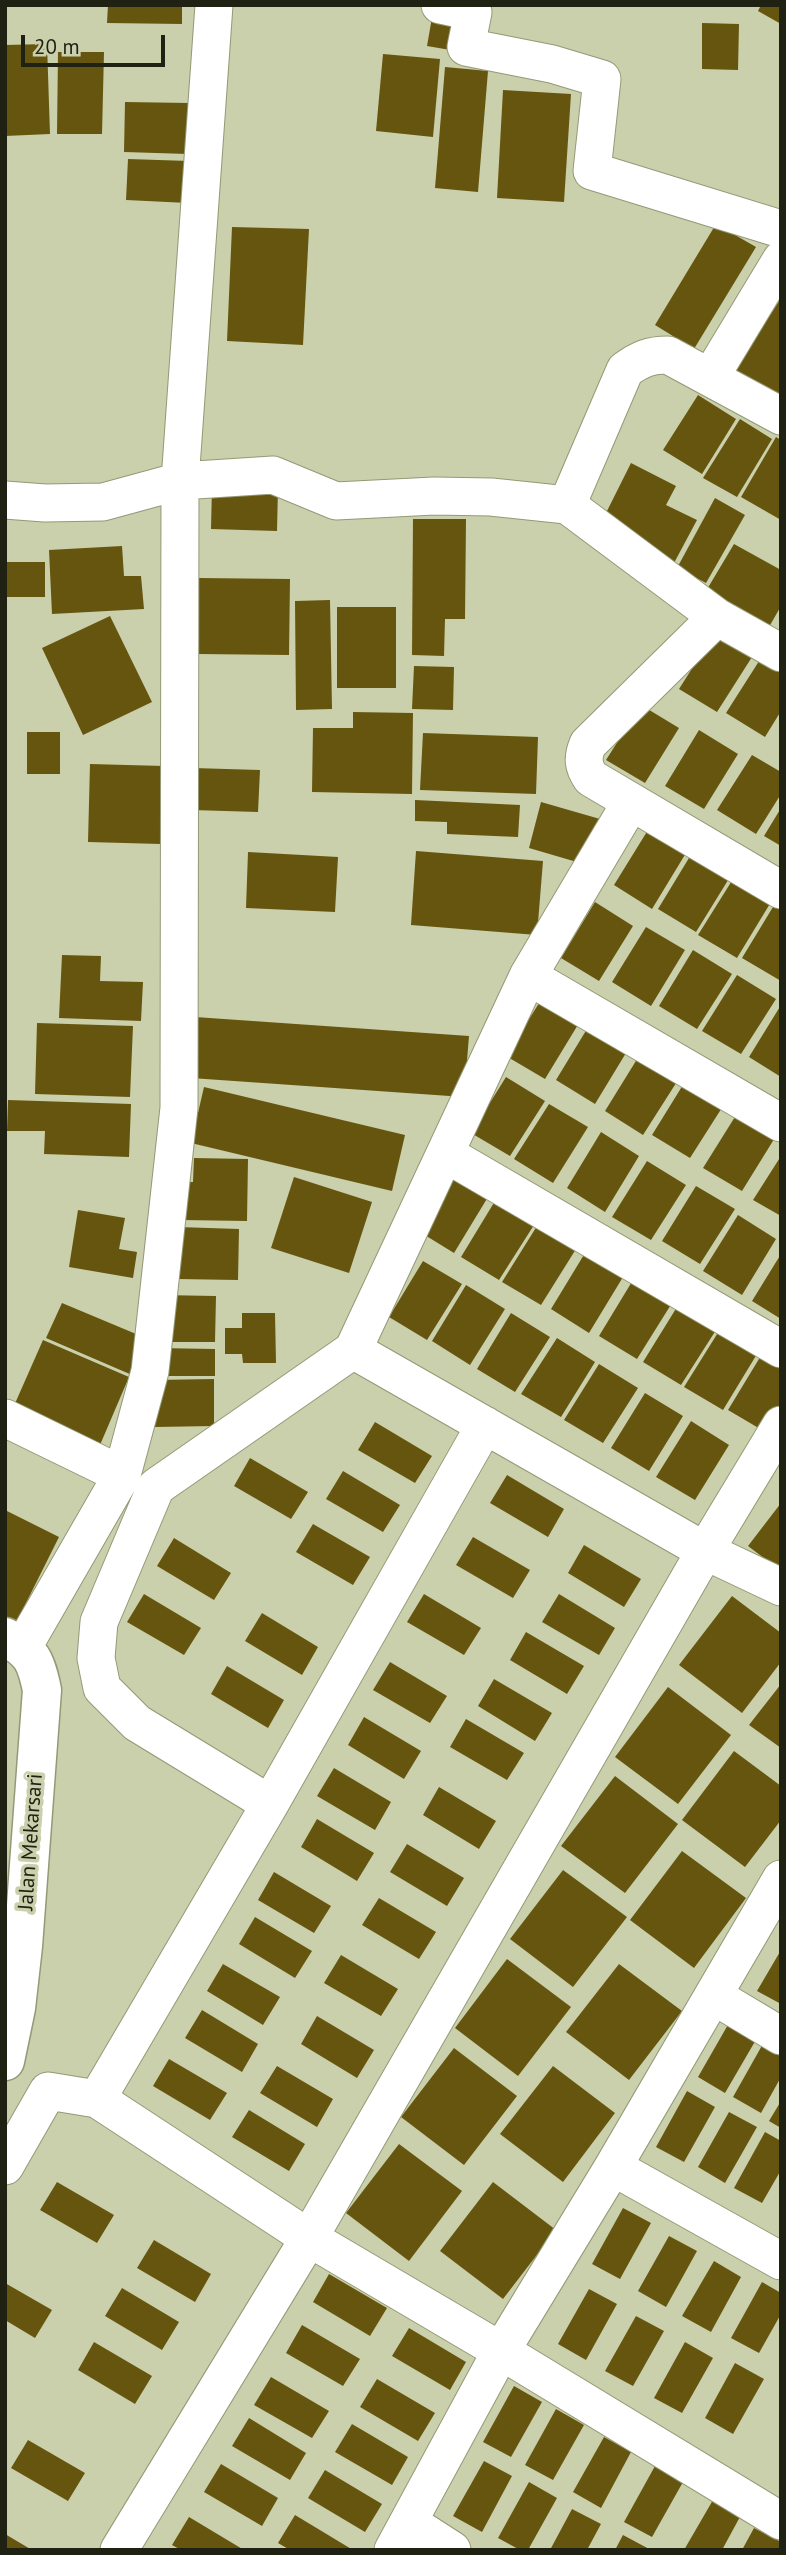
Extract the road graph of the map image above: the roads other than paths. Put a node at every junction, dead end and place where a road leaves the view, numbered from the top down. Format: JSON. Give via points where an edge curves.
{"nodes":[{"id":1,"x":214,"y":5,"type":"edge"},
{"id":2,"x":440,"y":5,"type":"edge"},
{"id":3,"x":781,"y":229,"type":"edge"},
{"id":4,"x":781,"y":260,"type":"edge"},
{"id":5,"x":711,"y":376,"type":"junction"},
{"id":6,"x":781,"y":416,"type":"edge"},
{"id":7,"x":180,"y":481,"type":"junction"},
{"id":8,"x":5,"y":500,"type":"edge"},
{"id":9,"x":567,"y":505,"type":"junction"},
{"id":10,"x":717,"y":617,"type":"junction"},
{"id":11,"x":781,"y":653,"type":"edge"},
{"id":12,"x":631,"y":803,"type":"junction"},
{"id":13,"x":781,"y":890,"type":"edge"},
{"id":14,"x":528,"y":976,"type":"junction"},
{"id":15,"x":781,"y":1124,"type":"edge"},
{"id":16,"x":446,"y":1154,"type":"junction"},
{"id":17,"x":781,"y":1349,"type":"edge"},
{"id":18,"x":352,"y":1350,"type":"junction"},
{"id":19,"x":5,"y":1418,"type":"edge"},
{"id":20,"x":485,"y":1425,"type":"junction"},
{"id":21,"x":781,"y":1425,"type":"edge"},
{"id":22,"x":122,"y":1475,"type":"junction"},
{"id":23,"x":705,"y":1551,"type":"junction"},
{"id":24,"x":781,"y":1587,"type":"edge"},
{"id":25,"x":14,"y":1642,"type":"edge"},
{"id":26,"x":270,"y":1804,"type":"junction"},
{"id":27,"x":781,"y":1879,"type":"edge"},
{"id":28,"x":714,"y":1996,"type":"junction"},
{"id":29,"x":781,"y":2036,"type":"edge"},
{"id":30,"x":5,"y":2061,"type":"edge"},
{"id":31,"x":97,"y":2099,"type":"junction"},
{"id":32,"x":5,"y":2166,"type":"edge"},
{"id":33,"x":613,"y":2168,"type":"junction"},
{"id":34,"x":309,"y":2238,"type":"junction"},
{"id":35,"x":781,"y":2261,"type":"edge"},
{"id":36,"x":501,"y":2351,"type":"junction"},
{"id":37,"x":781,"y":2521,"type":"edge"},
{"id":38,"x":402,"y":2536,"type":"edge"},
{"id":39,"x":119,"y":2550,"type":"edge"},
{"id":40,"x":452,"y":2550,"type":"edge"}],
"edges":[{"from":1,"to":7,"type":"street"},
{"from":2,"to":3,"type":"street","via":[[473,12],[467,47],[602,79],[592,171]]},
{"from":4,"to":5,"type":"street"},
{"from":5,"to":6,"type":"street"},
{"from":5,"to":9,"type":"street","via":[[668,355],[639,359],[625,370]]},
{"from":7,"to":8,"type":"street","via":[[103,502]]},
{"from":7,"to":9,"type":"street","via":[[273,475],[336,501],[445,496]]},
{"from":7,"to":22,"type":"street","via":[[179,1108],[150,1371]]},
{"from":9,"to":10,"type":"street"},
{"from":10,"to":11,"type":"street"},
{"from":10,"to":12,"type":"street","via":[[588,744],[584,767],[591,778]]},
{"from":12,"to":13,"type":"street"},
{"from":12,"to":14,"type":"street"},
{"from":14,"to":15,"type":"street"},
{"from":14,"to":16,"type":"street"},
{"from":16,"to":17,"type":"street"},
{"from":16,"to":18,"type":"street"},
{"from":18,"to":20,"type":"street"},
{"from":18,"to":26,"type":"street","via":[[156,1487],[99,1622],[96,1658],[102,1688],[137,1723]]},
{"from":19,"to":22,"type":"street"},
{"from":20,"to":23,"type":"street"},
{"from":20,"to":26,"type":"street"},
{"from":21,"to":23,"type":"street"},
{"from":22,"to":25,"type":"street"},
{"from":23,"to":24,"type":"street"},
{"from":23,"to":34,"type":"street"},
{"from":25,"to":30,"type":"street","name":"Jalan Mekarsari","via":[[37,1667],[42,1690],[23,1946]]},
{"from":26,"to":31,"type":"street"},
{"from":27,"to":28,"type":"street"},
{"from":28,"to":29,"type":"street"},
{"from":28,"to":33,"type":"street"},
{"from":31,"to":32,"type":"street","via":[[48,2091]]},
{"from":31,"to":34,"type":"street"},
{"from":33,"to":35,"type":"street"},
{"from":33,"to":36,"type":"street"},
{"from":34,"to":36,"type":"street"},
{"from":34,"to":39,"type":"street"},
{"from":36,"to":37,"type":"street"},
{"from":36,"to":38,"type":"street"},
{"from":38,"to":40,"type":"street"}]}
